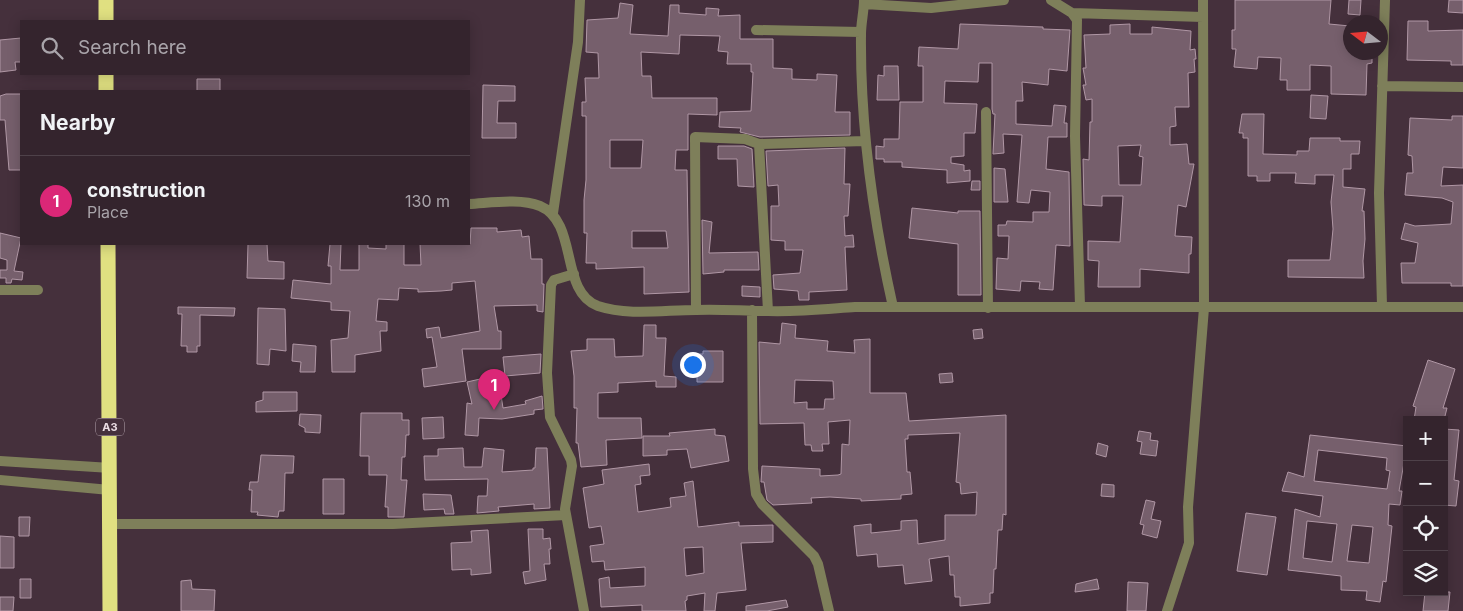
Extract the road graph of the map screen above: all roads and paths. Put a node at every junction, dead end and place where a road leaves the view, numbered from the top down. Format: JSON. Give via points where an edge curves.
{"nodes":[{"id":1,"x":106,"y":0,"type":"edge"},
{"id":2,"x":580,"y":0,"type":"edge"},
{"id":3,"x":1004,"y":0,"type":"edge"},
{"id":4,"x":1051,"y":0,"type":"edge"},
{"id":5,"x":1203,"y":0,"type":"edge"},
{"id":6,"x":1385,"y":0,"type":"edge"},
{"id":7,"x":864,"y":2,"type":"edge"},
{"id":8,"x":1072,"y":12,"type":"junction"},
{"id":9,"x":1203,"y":17,"type":"junction"},
{"id":10,"x":106,"y":20,"type":"edge"},
{"id":11,"x":756,"y":30,"type":"dead end"},
{"id":12,"x":860,"y":32,"type":"junction"},
{"id":13,"x":106,"y":75,"type":"edge"},
{"id":14,"x":1382,"y":86,"type":"junction"},
{"id":15,"x":1463,"y":87,"type":"edge"},
{"id":16,"x":106,"y":90,"type":"edge"},
{"id":17,"x":986,"y":112,"type":"dead end"},
{"id":18,"x":865,"y":141,"type":"junction"},
{"id":19,"x":759,"y":144,"type":"junction"},
{"id":20,"x":470,"y":204,"type":"edge"},
{"id":21,"x":553,"y":213,"type":"junction"},
{"id":22,"x":108,"y":245,"type":"edge"},
{"id":23,"x":574,"y":274,"type":"junction"},
{"id":24,"x":0,"y":290,"type":"edge"},
{"id":25,"x":38,"y":290,"type":"dead end"},
{"id":26,"x":1080,"y":306,"type":"junction"},
{"id":27,"x":1382,"y":306,"type":"junction"},
{"id":28,"x":1463,"y":306,"type":"edge"},
{"id":29,"x":893,"y":307,"type":"junction"},
{"id":30,"x":988,"y":308,"type":"junction"},
{"id":31,"x":1204,"y":308,"type":"junction"},
{"id":32,"x":696,"y":310,"type":"junction"},
{"id":33,"x":752,"y":310,"type":"junction"},
{"id":34,"x":768,"y":311,"type":"junction"},
{"id":35,"x":0,"y":461,"type":"edge"},
{"id":36,"x":111,"y":468,"type":"junction"},
{"id":37,"x":0,"y":480,"type":"edge"},
{"id":38,"x":110,"y":490,"type":"junction"},
{"id":39,"x":566,"y":515,"type":"junction"},
{"id":40,"x":110,"y":524,"type":"junction"},
{"id":41,"x":110,"y":611,"type":"edge"},
{"id":42,"x":584,"y":611,"type":"edge"},
{"id":43,"x":829,"y":611,"type":"edge"},
{"id":44,"x":1167,"y":611,"type":"edge"}],
"edges":[{"from":1,"to":10,"type":"highway"},
{"from":2,"to":21,"type":"street","via":[[578,42]]},
{"from":3,"to":7,"type":"street","via":[[931,8]]},
{"from":4,"to":8,"type":"street"},
{"from":5,"to":9,"type":"street"},
{"from":6,"to":14,"type":"street"},
{"from":7,"to":12,"type":"street"},
{"from":8,"to":9,"type":"street"},
{"from":8,"to":26,"type":"street","via":[[1077,20],[1075,136]]},
{"from":9,"to":31,"type":"street"},
{"from":11,"to":12,"type":"street"},
{"from":12,"to":18,"type":"street"},
{"from":13,"to":16,"type":"highway"},
{"from":14,"to":15,"type":"street"},
{"from":14,"to":27,"type":"street","via":[[1378,194]]},
{"from":17,"to":30,"type":"street"},
{"from":18,"to":19,"type":"street"},
{"from":18,"to":29,"type":"street","via":[[880,250]]},
{"from":19,"to":32,"type":"street","via":[[745,139],[695,137]]},
{"from":19,"to":34,"type":"street"},
{"from":20,"to":21,"type":"street","via":[[520,203],[539,206]]},
{"from":21,"to":23,"type":"street","via":[[562,228]]},
{"from":22,"to":36,"type":"highway","number":"A3"},
{"from":23,"to":32,"type":"street","via":[[579,289],[597,306],[638,311]]},
{"from":23,"to":39,"type":"street","via":[[554,280],[549,296],[547,373],[550,417],[572,466]]},
{"from":24,"to":25,"type":"street"},
{"from":26,"to":30,"type":"street"},
{"from":26,"to":31,"type":"street"},
{"from":27,"to":28,"type":"street"},
{"from":27,"to":31,"type":"street"},
{"from":29,"to":30,"type":"street"},
{"from":29,"to":34,"type":"street"},
{"from":31,"to":44,"type":"street","via":[[1188,507],[1189,543]]},
{"from":32,"to":33,"type":"street"},
{"from":33,"to":34,"type":"street"},
{"from":33,"to":43,"type":"street","via":[[756,494],[814,556]]},
{"from":35,"to":36,"type":"street"},
{"from":36,"to":38,"type":"highway","number":"A3"},
{"from":37,"to":38,"type":"street"},
{"from":38,"to":40,"type":"highway","number":"A3"},
{"from":39,"to":40,"type":"street","via":[[393,524]]},
{"from":39,"to":42,"type":"street"},
{"from":40,"to":41,"type":"highway","number":"A3"}]}
